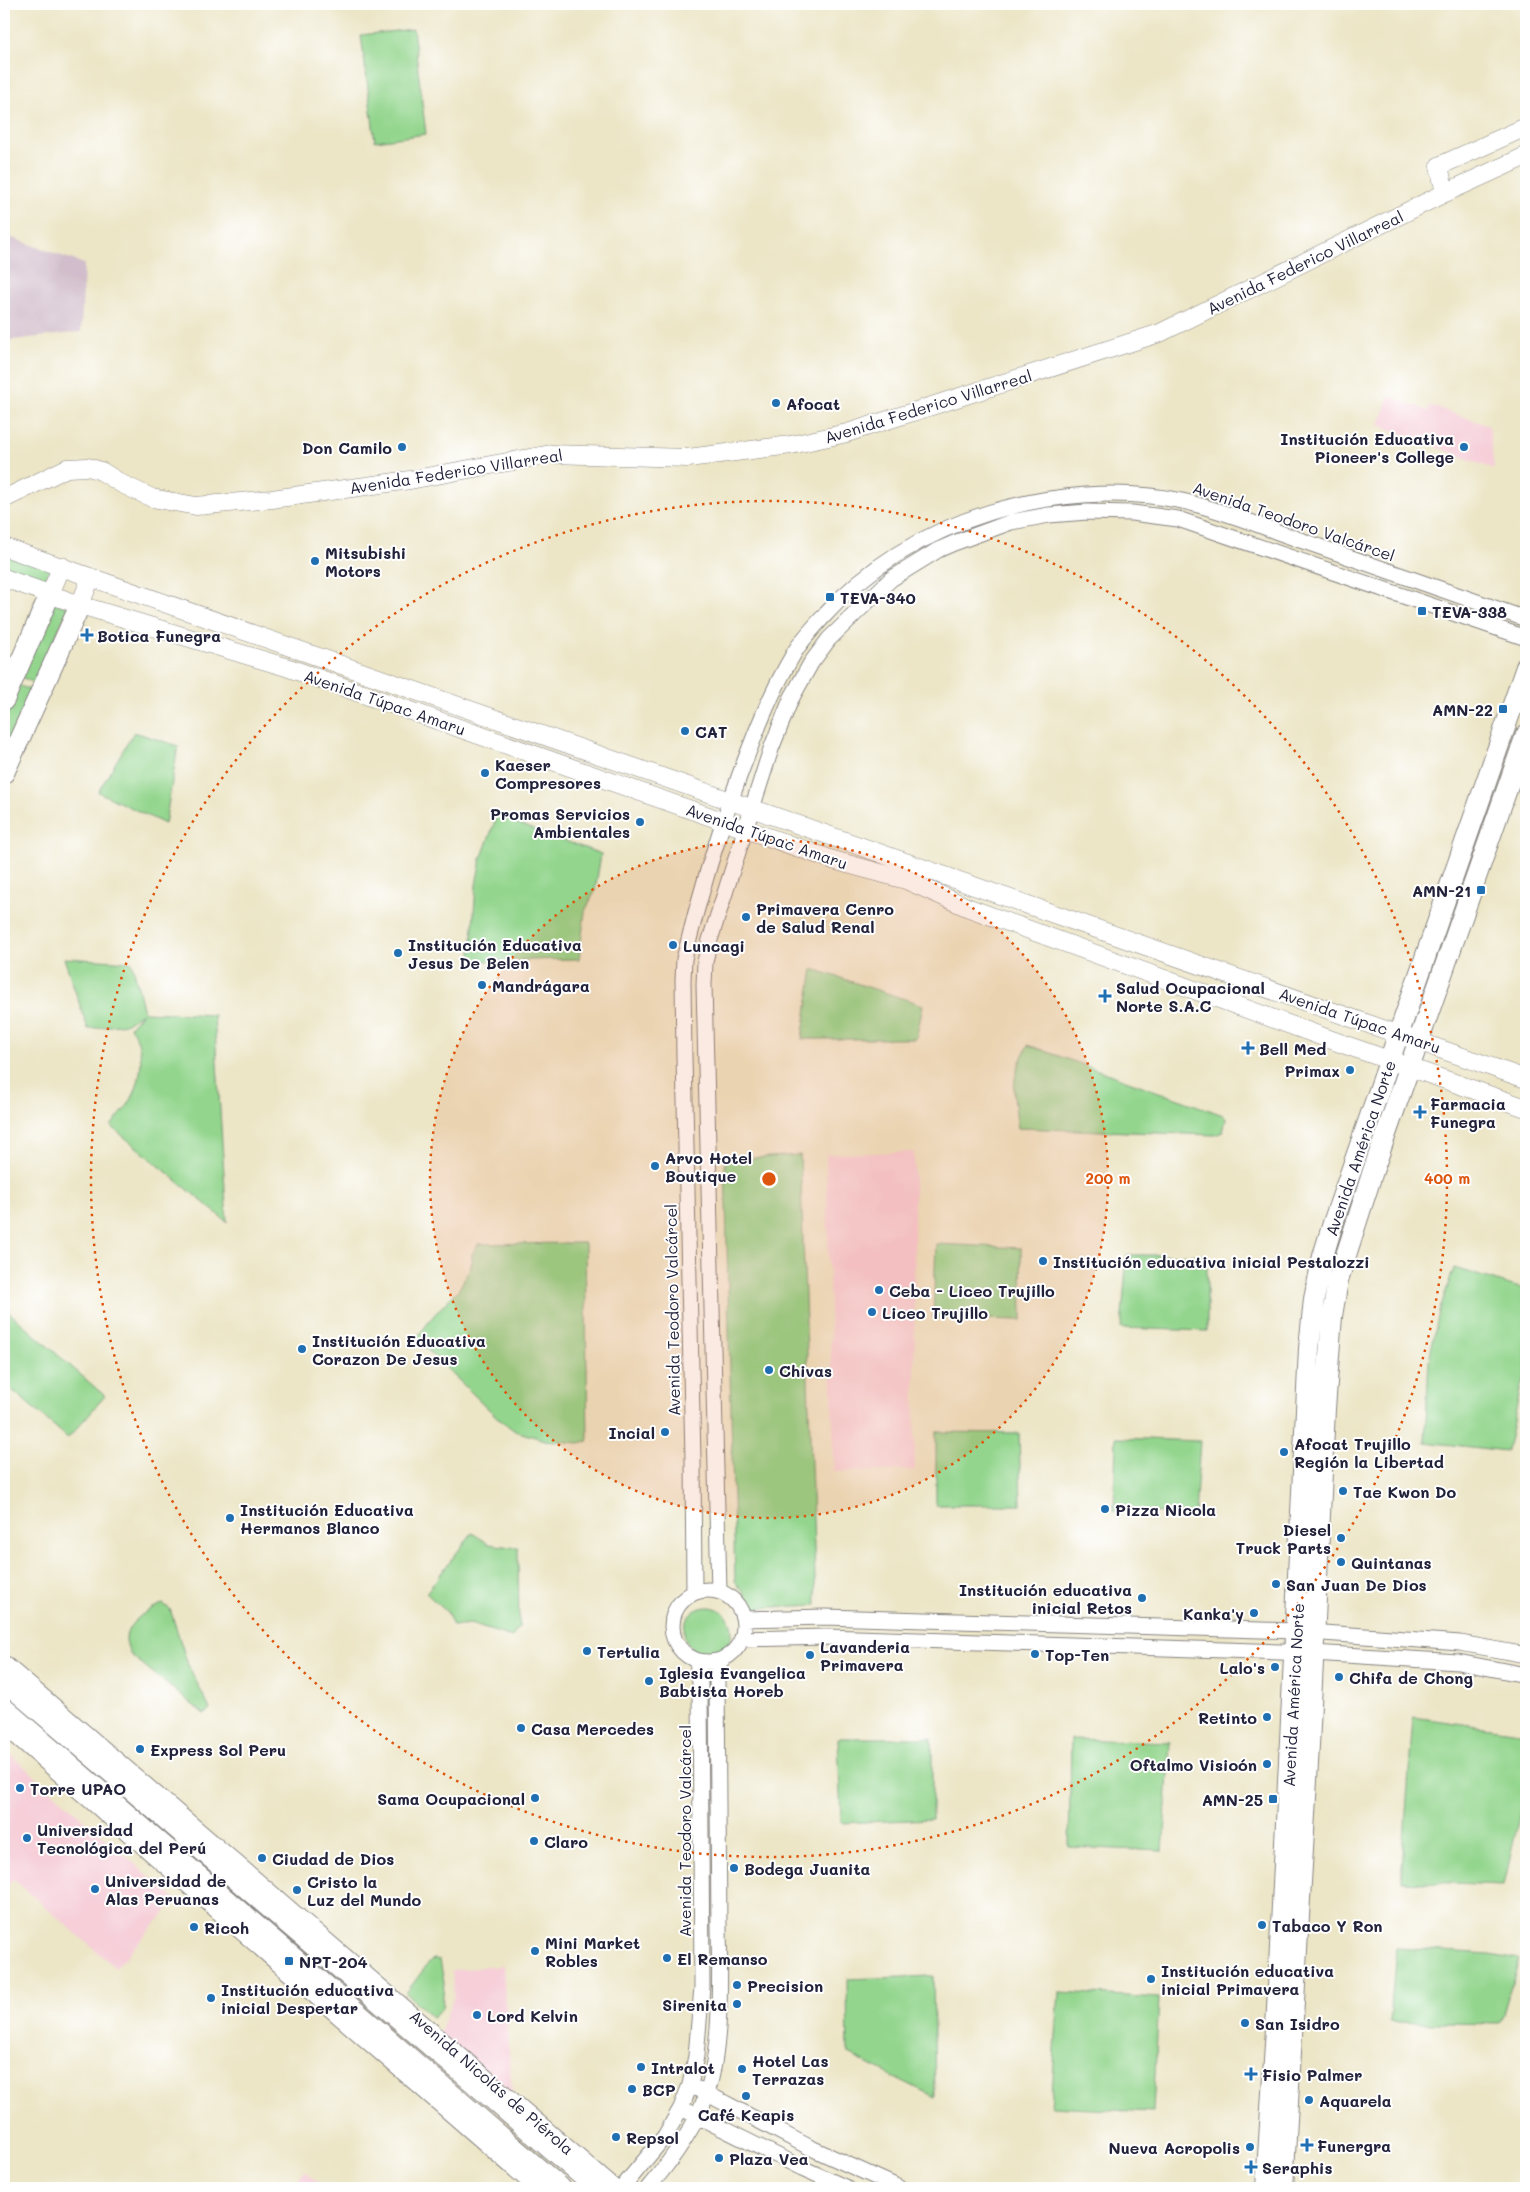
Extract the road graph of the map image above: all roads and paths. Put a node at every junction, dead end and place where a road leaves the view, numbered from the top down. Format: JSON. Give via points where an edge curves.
{"nodes":[{"id":1,"x":1526,"y":127,"type":"edge"},
{"id":2,"x":1526,"y":156,"type":"edge"},
{"id":3,"x":1445,"y":193,"type":"junction"},
{"id":4,"x":1064,"y":497,"type":"junction"},
{"id":5,"x":4,"y":499,"type":"edge"},
{"id":6,"x":1006,"y":507,"type":"junction"},
{"id":7,"x":1065,"y":513,"type":"junction"},
{"id":8,"x":1011,"y":522,"type":"junction"},
{"id":9,"x":948,"y":527,"type":"junction"},
{"id":10,"x":954,"y":543,"type":"junction"},
{"id":11,"x":4,"y":547,"type":"edge"},
{"id":12,"x":880,"y":563,"type":"junction"},
{"id":13,"x":62,"y":566,"type":"junction"},
{"id":14,"x":91,"y":577,"type":"junction"},
{"id":15,"x":4,"y":578,"type":"edge"},
{"id":16,"x":890,"y":579,"type":"junction"},
{"id":17,"x":50,"y":594,"type":"junction"},
{"id":18,"x":841,"y":597,"type":"junction"},
{"id":19,"x":80,"y":605,"type":"junction"},
{"id":20,"x":854,"y":612,"type":"junction"},
{"id":21,"x":1526,"y":620,"type":"edge"},
{"id":22,"x":1526,"y":638,"type":"edge"},
{"id":23,"x":1526,"y":667,"type":"edge"},
{"id":24,"x":774,"y":690,"type":"junction"},
{"id":25,"x":791,"y":699,"type":"junction"},
{"id":26,"x":4,"y":700,"type":"edge"},
{"id":27,"x":1526,"y":735,"type":"edge"},
{"id":28,"x":1499,"y":746,"type":"junction"},
{"id":29,"x":1520,"y":754,"type":"junction"},
{"id":30,"x":4,"y":773,"type":"edge"},
{"id":31,"x":731,"y":800,"type":"junction"},
{"id":32,"x":753,"y":807,"type":"junction"},
{"id":33,"x":724,"y":822,"type":"junction"},
{"id":34,"x":745,"y":829,"type":"junction"},
{"id":35,"x":1369,"y":1024,"type":"junction"},
{"id":36,"x":1398,"y":1034,"type":"junction"},
{"id":37,"x":1419,"y":1041,"type":"junction"},
{"id":38,"x":1358,"y":1048,"type":"junction"},
{"id":39,"x":1390,"y":1060,"type":"junction"},
{"id":40,"x":1410,"y":1067,"type":"junction"},
{"id":41,"x":1526,"y":1079,"type":"edge"},
{"id":42,"x":1374,"y":1103,"type":"junction"},
{"id":43,"x":1395,"y":1108,"type":"junction"},
{"id":44,"x":1526,"y":1108,"type":"edge"},
{"id":45,"x":716,"y":1457,"type":"junction"},
{"id":46,"x":693,"y":1458,"type":"junction"},
{"id":47,"x":694,"y":1591,"type":"junction"},
{"id":48,"x":719,"y":1591,"type":"junction"},
{"id":49,"x":744,"y":1619,"type":"junction"},
{"id":50,"x":1305,"y":1632,"type":"junction"},
{"id":51,"x":742,"y":1639,"type":"junction"},
{"id":52,"x":1304,"y":1653,"type":"junction"},
{"id":53,"x":1526,"y":1655,"type":"edge"},
{"id":54,"x":720,"y":1660,"type":"junction"},
{"id":55,"x":696,"y":1661,"type":"junction"},
{"id":56,"x":4,"y":1663,"type":"edge"},
{"id":57,"x":1526,"y":1675,"type":"edge"},
{"id":58,"x":4,"y":1680,"type":"edge"},
{"id":59,"x":4,"y":1709,"type":"edge"},
{"id":60,"x":4,"y":1726,"type":"edge"},
{"id":61,"x":159,"y":1852,"type":"junction"},
{"id":62,"x":690,"y":2085,"type":"junction"},
{"id":63,"x":707,"y":2094,"type":"junction"},
{"id":64,"x":681,"y":2108,"type":"junction"},
{"id":65,"x":698,"y":2116,"type":"junction"},
{"id":66,"x":536,"y":2188,"type":"edge"},
{"id":67,"x":560,"y":2188,"type":"edge"},
{"id":68,"x":597,"y":2188,"type":"edge"},
{"id":69,"x":615,"y":2188,"type":"edge"},
{"id":70,"x":622,"y":2188,"type":"edge"},
{"id":71,"x":648,"y":2188,"type":"edge"},
{"id":72,"x":847,"y":2188,"type":"edge"},
{"id":73,"x":900,"y":2188,"type":"edge"},
{"id":74,"x":1266,"y":2188,"type":"edge"},
{"id":75,"x":1283,"y":2188,"type":"edge"}],
"edges":[{"from":1,"to":3,"type":"main road","via":[[1439,166]]},
{"from":2,"to":3,"type":"main road","name":"Avenida Federico Villarreal"},
{"from":3,"to":5,"type":"main road","name":"Avenida Federico Villarreal","via":[[1160,333],[847,433],[782,446],[688,458],[551,454],[401,481],[196,506],[152,498],[101,471],[78,466],[67,468]]},
{"from":4,"to":6,"type":"street","name":"Avenida Teodoro Valcárcel"},
{"from":4,"to":7,"type":"street"},
{"from":4,"to":21,"type":"street","name":"Avenida Teodoro Valcárcel","via":[[1136,496],[1183,501]]},
{"from":6,"to":8,"type":"street"},
{"from":6,"to":9,"type":"street","name":"Avenida Teodoro Valcárcel"},
{"from":7,"to":8,"type":"street"},
{"from":7,"to":22,"type":"street","via":[[1132,513],[1178,519]]},
{"from":8,"to":10,"type":"street"},
{"from":9,"to":10,"type":"street"},
{"from":9,"to":12,"type":"street","name":"Avenida Teodoro Valcárcel"},
{"from":10,"to":16,"type":"street"},
{"from":11,"to":13,"type":"main road","name":"Avenida Túpac Amaru"},
{"from":12,"to":16,"type":"street"},
{"from":12,"to":18,"type":"street","name":"Avenida Teodoro Valcárcel"},
{"from":13,"to":14,"type":"main road","name":"Avenida Túpac Amaru"},
{"from":13,"to":17,"type":"main road"},
{"from":14,"to":19,"type":"main road"},
{"from":14,"to":31,"type":"main road","name":"Avenida Túpac Amaru"},
{"from":15,"to":17,"type":"main road","name":"Avenida Túpac Amaru"},
{"from":16,"to":20,"type":"street"},
{"from":17,"to":19,"type":"main road","name":"Avenida Túpac Amaru"},
{"from":17,"to":26,"type":"main road"},
{"from":18,"to":20,"type":"street"},
{"from":18,"to":24,"type":"street","name":"Avenida Teodoro Valcárcel","via":[[794,652]]},
{"from":19,"to":30,"type":"main road"},
{"from":19,"to":33,"type":"main road","name":"Avenida Túpac Amaru","via":[[288,668]]},
{"from":20,"to":25,"type":"street","via":[[811,663]]},
{"from":23,"to":28,"type":"main road","name":"Avenida América Norte"},
{"from":24,"to":25,"type":"street"},
{"from":24,"to":31,"type":"street","name":"Avenida Teodoro Valcárcel"},
{"from":25,"to":32,"type":"street"},
{"from":27,"to":29,"type":"main road","name":"Avenida América Norte"},
{"from":28,"to":29,"type":"main road"},
{"from":28,"to":36,"type":"main road","name":"Avenida América Norte"},
{"from":29,"to":37,"type":"main road","name":"Avenida América Norte"},
{"from":31,"to":32,"type":"main road","name":"Avenida Túpac Amaru"},
{"from":31,"to":33,"type":"street","name":"Avenida Teodoro Valcárcel"},
{"from":32,"to":34,"type":"street"},
{"from":32,"to":35,"type":"main road","name":"Avenida Túpac Amaru"},
{"from":33,"to":34,"type":"main road","name":"Avenida Túpac Amaru"},
{"from":33,"to":46,"type":"street","name":"Avenida Teodoro Valcárcel","via":[[684,959]]},
{"from":34,"to":38,"type":"main road","name":"Avenida Túpac Amaru","via":[[833,860],[906,880],[969,908]]},
{"from":34,"to":45,"type":"street","via":[[705,962]]},
{"from":35,"to":36,"type":"main road","name":"Avenida Túpac Amaru"},
{"from":35,"to":38,"type":"main road"},
{"from":36,"to":37,"type":"main road","name":"Avenida Túpac Amaru"},
{"from":36,"to":39,"type":"main road","name":"Avenida América Norte"},
{"from":37,"to":40,"type":"main road","name":"Avenida América Norte"},
{"from":37,"to":41,"type":"main road","name":"Avenida Túpac Amaru"},
{"from":38,"to":39,"type":"main road","name":"Avenida Túpac Amaru"},
{"from":39,"to":40,"type":"main road","name":"Avenida Túpac Amaru"},
{"from":39,"to":42,"type":"main road","name":"Avenida América Norte"},
{"from":40,"to":43,"type":"main road","name":"Avenida América Norte"},
{"from":40,"to":44,"type":"main road","name":"Avenida Túpac Amaru"},
{"from":42,"to":43,"type":"main road"},
{"from":42,"to":50,"type":"main road","name":"Avenida América Norte","via":[[1334,1220],[1314,1299],[1309,1348]]},
{"from":43,"to":50,"type":"main road","name":"Avenida América Norte","via":[[1338,1280],[1332,1316]]},
{"from":45,"to":46,"type":"street"},
{"from":45,"to":48,"type":"street"},
{"from":46,"to":47,"type":"street","name":"Avenida Teodoro Valcárcel"},
{"from":47,"to":48,"type":"street"},
{"from":47,"to":55,"type":"street","via":[[677,1607],[672,1618],[672,1630],[680,1649]]},
{"from":48,"to":49,"type":"street","via":[[736,1602]]},
{"from":49,"to":50,"type":"street","via":[[825,1617]]},
{"from":49,"to":51,"type":"street"},
{"from":50,"to":52,"type":"main road","name":"Avenida América Norte"},
{"from":50,"to":53,"type":"street","via":[[1460,1643]]},
{"from":51,"to":52,"type":"street","via":[[826,1637]]},
{"from":51,"to":54,"type":"street","via":[[730,1655]]},
{"from":52,"to":57,"type":"street","via":[[1458,1662]]},
{"from":52,"to":74,"type":"main road","name":"Avenida América Norte"},
{"from":52,"to":75,"type":"main road","name":"Avenida América Norte"},
{"from":54,"to":55,"type":"street"},
{"from":54,"to":63,"type":"street","name":"Avenida Teodoro Valcárcel","via":[[717,1681],[720,1987],[715,2052]]},
{"from":55,"to":62,"type":"street","name":"Avenida Teodoro Valcárcel","via":[[700,1683],[702,1987]]},
{"from":56,"to":69,"type":"street","name":"Avenida Nicolás de Piérola"},
{"from":58,"to":68,"type":"highway","name":"Avenida Nicolás de Piérola"},
{"from":59,"to":61,"type":"highway"},
{"from":60,"to":61,"type":"street"},
{"from":61,"to":66,"type":"street"},
{"from":61,"to":67,"type":"highway"},
{"from":62,"to":63,"type":"street"},
{"from":62,"to":64,"type":"street","name":"Avenida Teodoro Valcárcel"},
{"from":63,"to":65,"type":"street","name":"Avenida Teodoro Valcárcel"},
{"from":63,"to":73,"type":"street","via":[[809,2147]]},
{"from":64,"to":65,"type":"street"},
{"from":64,"to":70,"type":"street","name":"Avenida Teodoro Valcárcel","via":[[662,2139]]},
{"from":65,"to":71,"type":"street","name":"Avenida Teodoro Valcárcel","via":[[678,2150]]},
{"from":65,"to":72,"type":"street"}]}
